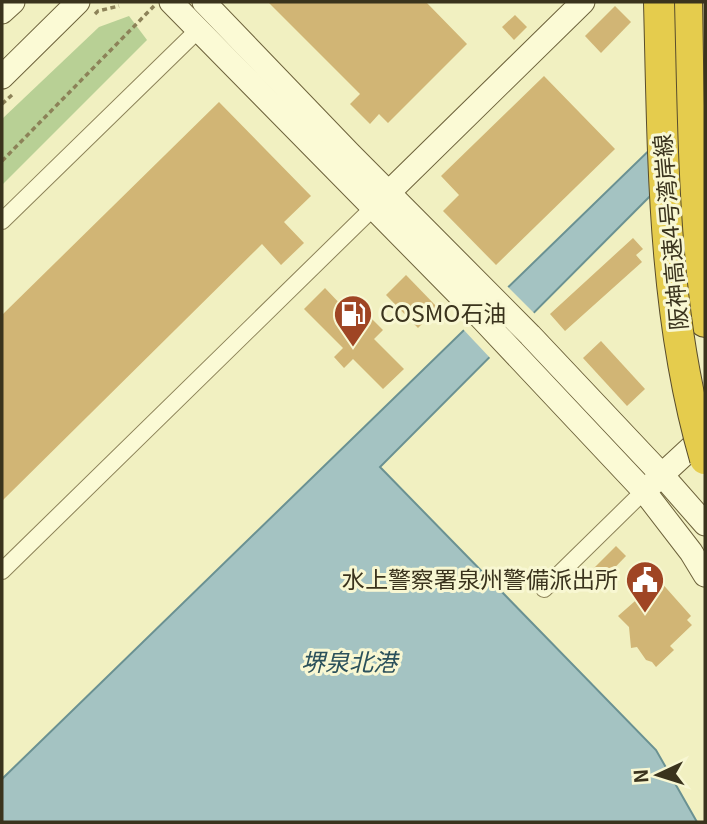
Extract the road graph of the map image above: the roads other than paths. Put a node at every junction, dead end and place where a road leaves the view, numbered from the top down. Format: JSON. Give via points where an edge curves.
{"nodes":[{"id":1,"x":13,"y":2,"type":"edge"},
{"id":2,"x":78,"y":2,"type":"edge"},
{"id":3,"x":170,"y":2,"type":"edge"},
{"id":4,"x":204,"y":2,"type":"edge"},
{"id":5,"x":583,"y":2,"type":"edge"},
{"id":6,"x":659,"y":2,"type":"edge"},
{"id":7,"x":687,"y":2,"type":"edge"},
{"id":8,"x":2,"y":12,"type":"edge"},
{"id":9,"x":199,"y":29,"type":"junction"},
{"id":10,"x":2,"y":77,"type":"edge"},
{"id":11,"x":381,"y":201,"type":"junction"},
{"id":12,"x":2,"y":221,"type":"edge"},
{"id":13,"x":479,"y":299,"type":"junction"},
{"id":14,"x":705,"y":322,"type":"edge"},
{"id":15,"x":705,"y":435,"type":"edge"},
{"id":16,"x":705,"y":459,"type":"edge"},
{"id":17,"x":662,"y":475,"type":"junction"},
{"id":18,"x":644,"y":491,"type":"junction"},
{"id":19,"x":705,"y":524,"type":"edge"},
{"id":20,"x":2,"y":571,"type":"edge"},
{"id":21,"x":705,"y":575,"type":"edge"},
{"id":22,"x":544,"y":589,"type":"dead end"}],
"edges":[{"from":1,"to":8,"type":"street"},
{"from":2,"to":10,"type":"street"},
{"from":3,"to":9,"type":"street"},
{"from":4,"to":11,"type":"street"},
{"from":5,"to":11,"type":"street"},
{"from":6,"to":16,"type":"highway","name":"阪神高速4号湾岸線","bridge":true,"via":[[673,294]]},
{"from":7,"to":14,"type":"highway","name":"阪神高速4号湾岸線","via":[[693,216]]},
{"from":9,"to":11,"type":"street"},
{"from":9,"to":12,"type":"street"},
{"from":11,"to":13,"type":"street"},
{"from":11,"to":20,"type":"street"},
{"from":13,"to":17,"type":"street","via":[[530,335]]},
{"from":13,"to":18,"type":"street","via":[[513,352]]},
{"from":15,"to":17,"type":"street"},
{"from":17,"to":18,"type":"street"},
{"from":17,"to":19,"type":"street"},
{"from":18,"to":21,"type":"street"},
{"from":18,"to":22,"type":"street"}]}
